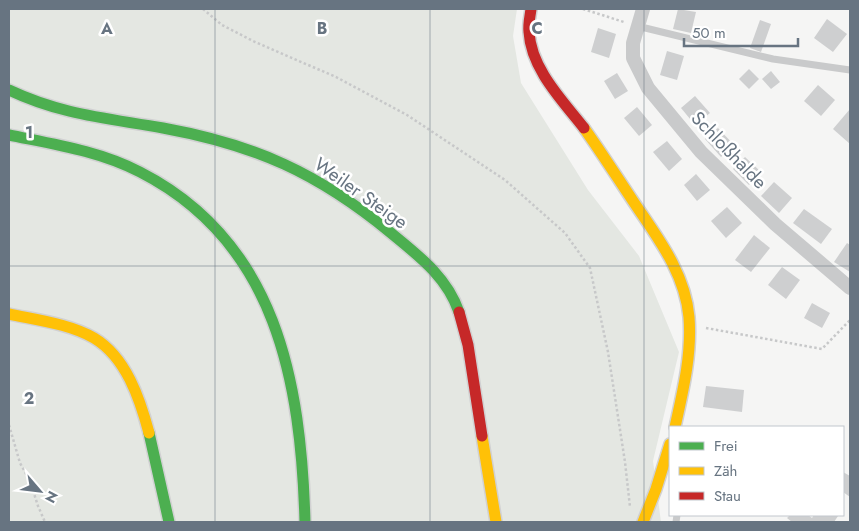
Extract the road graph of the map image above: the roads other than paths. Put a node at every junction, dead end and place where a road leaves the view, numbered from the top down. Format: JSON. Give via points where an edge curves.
{"nodes":[{"id":1,"x":531,"y":9,"type":"edge"},
{"id":2,"x":643,"y":9,"type":"edge"},
{"id":3,"x":637,"y":26,"type":"junction"},
{"id":4,"x":850,"y":70,"type":"edge"},
{"id":5,"x":9,"y":90,"type":"edge"},
{"id":6,"x":9,"y":135,"type":"edge"},
{"id":7,"x":850,"y":288,"type":"edge"},
{"id":8,"x":9,"y":314,"type":"edge"},
{"id":9,"x":676,"y":426,"type":"edge"},
{"id":10,"x":669,"y":447,"type":"edge"},
{"id":11,"x":644,"y":520,"type":"edge"},
{"id":12,"x":169,"y":522,"type":"edge"},
{"id":13,"x":305,"y":522,"type":"edge"},
{"id":14,"x":496,"y":522,"type":"edge"}],
"edges":[{"from":1,"to":9,"type":"street","via":[[529,36],[538,64],[654,232],[681,282],[688,310],[689,341]]},
{"from":2,"to":3,"type":"street","name":"Schloßhalde"},
{"from":3,"to":4,"type":"lane","via":[[773,59]]},
{"from":3,"to":7,"type":"street","name":"Schloßhalde","via":[[633,58],[648,88],[701,152],[775,224]]},
{"from":5,"to":14,"type":"street","name":"Weiler Steige","via":[[54,109],[183,132],[278,160],[345,199],[420,256],[446,284],[461,317]]},
{"from":6,"to":13,"type":"street","via":[[89,153],[148,176],[193,206],[238,255],[272,316],[286,362],[297,409]]},
{"from":8,"to":12,"type":"street","via":[[90,336],[116,357],[140,404]]},
{"from":10,"to":11,"type":"street"}]}
